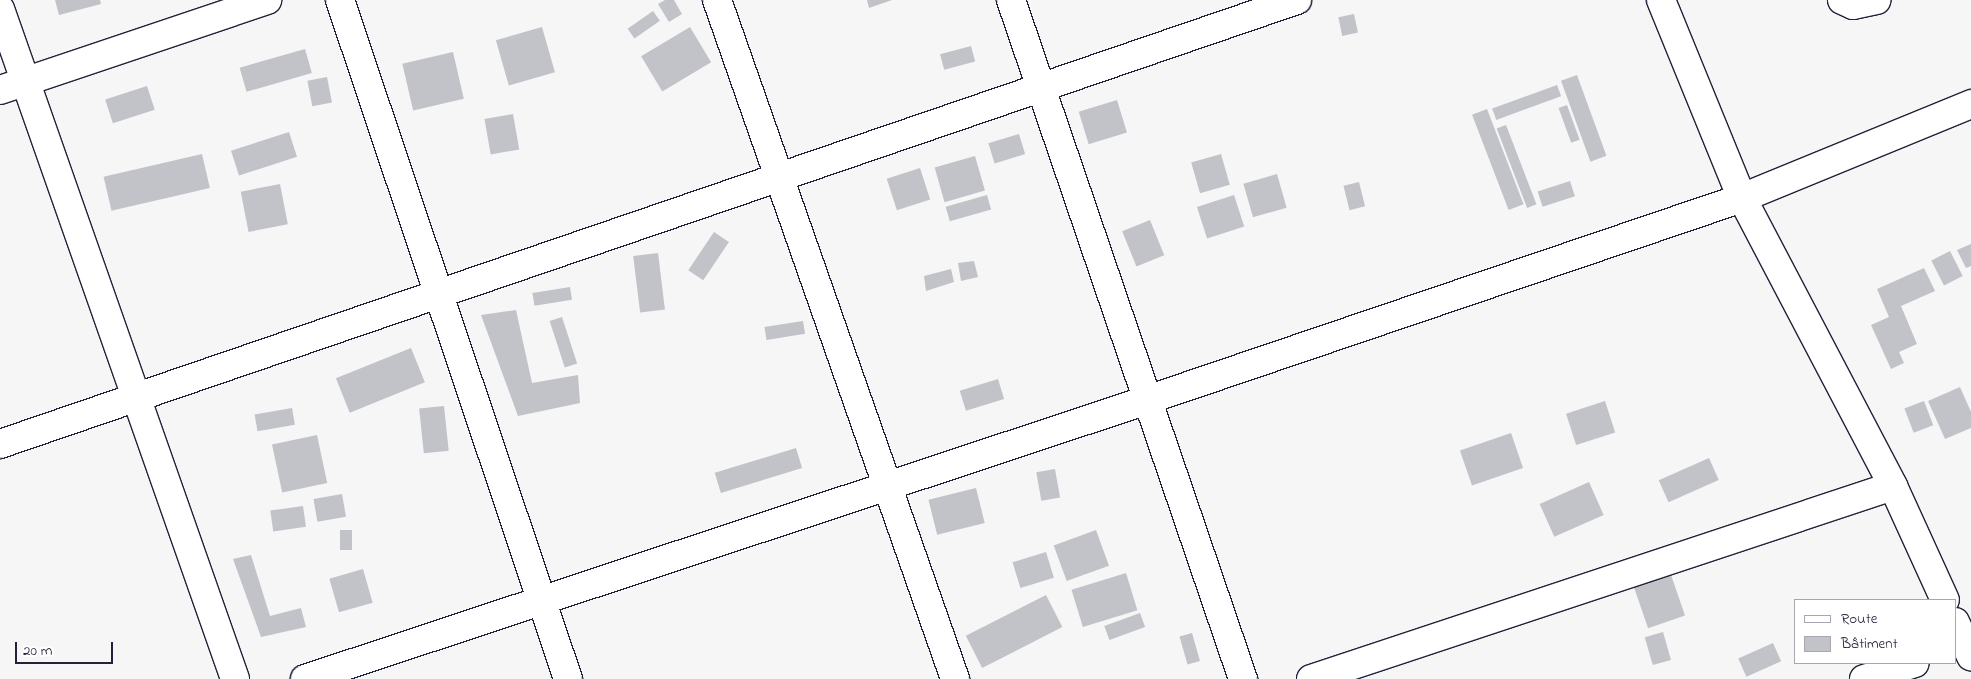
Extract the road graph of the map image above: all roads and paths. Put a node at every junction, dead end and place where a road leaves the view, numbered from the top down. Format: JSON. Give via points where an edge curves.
{"nodes":[{"id":1,"x":267,"y":0,"type":"edge"},
{"id":2,"x":340,"y":0,"type":"edge"},
{"id":3,"x":717,"y":0,"type":"edge"},
{"id":4,"x":1011,"y":0,"type":"edge"},
{"id":5,"x":1297,"y":0,"type":"edge"},
{"id":6,"x":1661,"y":0,"type":"edge"},
{"id":7,"x":1842,"y":0,"type":"edge"},
{"id":8,"x":1876,"y":0,"type":"edge"},
{"id":9,"x":0,"y":9,"type":"edge"},
{"id":10,"x":26,"y":82,"type":"junction"},
{"id":11,"x":1040,"y":86,"type":"junction"},
{"id":12,"x":0,"y":90,"type":"edge"},
{"id":13,"x":1971,"y":104,"type":"edge"},
{"id":14,"x":778,"y":176,"type":"junction"},
{"id":15,"x":1742,"y":198,"type":"junction"},
{"id":16,"x":439,"y":293,"type":"junction"},
{"id":17,"x":136,"y":397,"type":"junction"},
{"id":18,"x":1150,"y":399,"type":"junction"},
{"id":19,"x":0,"y":444,"type":"edge"},
{"id":20,"x":887,"y":486,"type":"junction"},
{"id":21,"x":1893,"y":486,"type":"junction"},
{"id":22,"x":1945,"y":599,"type":"edge"},
{"id":23,"x":542,"y":601,"type":"junction"},
{"id":24,"x":1956,"y":625,"type":"edge"},
{"id":25,"x":1964,"y":651,"type":"edge"},
{"id":26,"x":1912,"y":664,"type":"edge"},
{"id":27,"x":235,"y":679,"type":"edge"},
{"id":28,"x":305,"y":679,"type":"edge"},
{"id":29,"x":568,"y":679,"type":"edge"},
{"id":30,"x":955,"y":679,"type":"edge"},
{"id":31,"x":1243,"y":679,"type":"edge"},
{"id":32,"x":1311,"y":679,"type":"edge"},
{"id":33,"x":1864,"y":679,"type":"edge"}],
"edges":[{"from":1,"to":10,"type":"street"},
{"from":2,"to":16,"type":"street"},
{"from":3,"to":14,"type":"street"},
{"from":4,"to":11,"type":"street"},
{"from":5,"to":11,"type":"street"},
{"from":6,"to":15,"type":"street"},
{"from":7,"to":8,"type":"street","via":[[1853,5]]},
{"from":9,"to":10,"type":"street"},
{"from":10,"to":12,"type":"street"},
{"from":10,"to":17,"type":"street"},
{"from":11,"to":14,"type":"street"},
{"from":11,"to":18,"type":"street"},
{"from":13,"to":15,"type":"street"},
{"from":14,"to":16,"type":"street"},
{"from":14,"to":20,"type":"street"},
{"from":15,"to":18,"type":"street"},
{"from":15,"to":21,"type":"street"},
{"from":16,"to":17,"type":"street"},
{"from":16,"to":23,"type":"street"},
{"from":17,"to":19,"type":"street"},
{"from":17,"to":27,"type":"street"},
{"from":18,"to":20,"type":"street"},
{"from":18,"to":31,"type":"street"},
{"from":20,"to":23,"type":"street"},
{"from":20,"to":30,"type":"street"},
{"from":21,"to":22,"type":"street"},
{"from":21,"to":32,"type":"street"},
{"from":23,"to":28,"type":"street"},
{"from":23,"to":29,"type":"street"},
{"from":24,"to":25,"type":"street"},
{"from":26,"to":33,"type":"street"}]}
